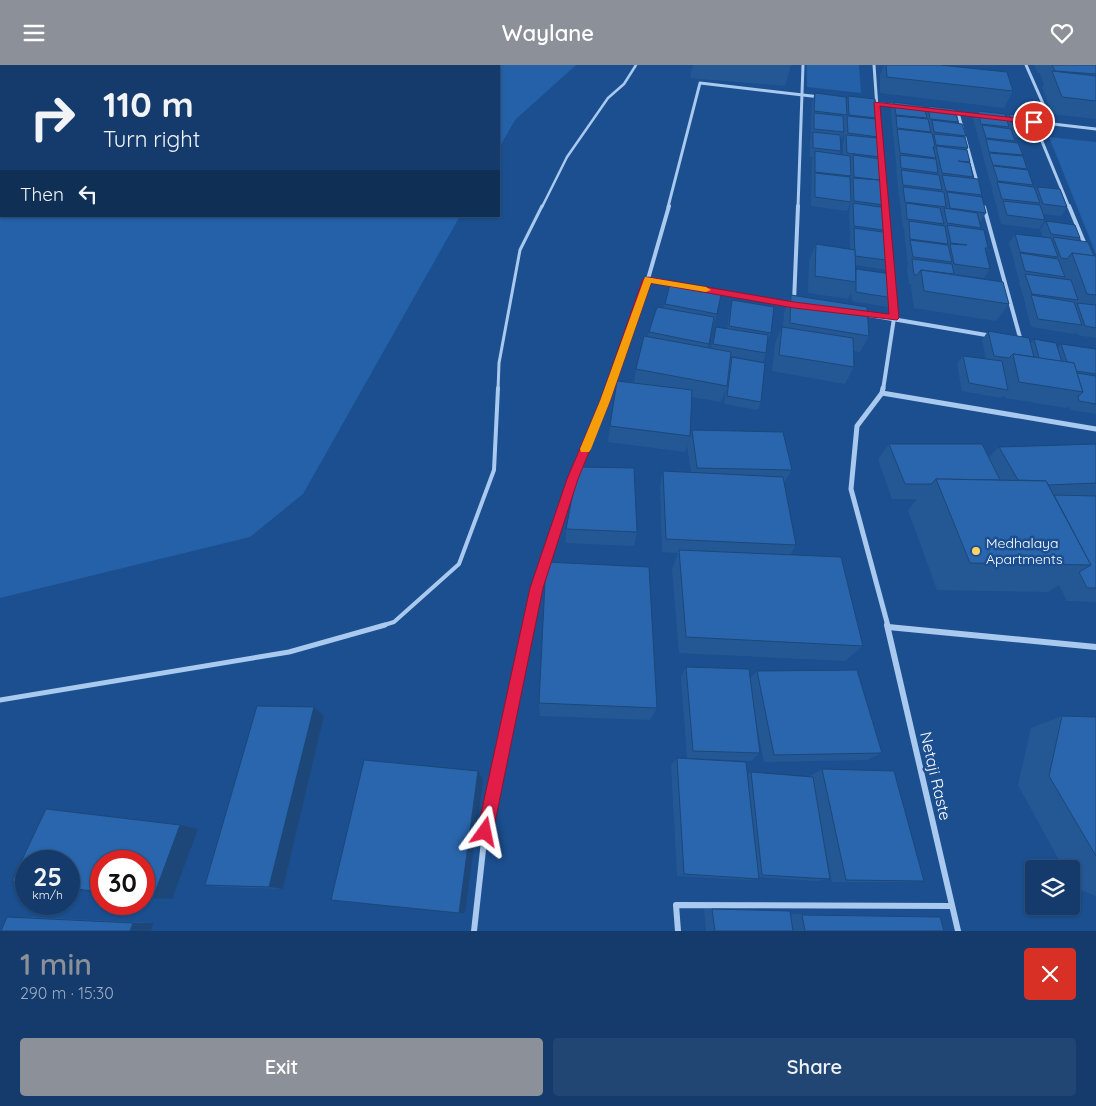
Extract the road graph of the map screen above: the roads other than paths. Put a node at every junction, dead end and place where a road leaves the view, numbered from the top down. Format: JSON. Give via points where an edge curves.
{"nodes":[{"id":1,"x":636,"y":65,"type":"edge"},
{"id":2,"x":803,"y":65,"type":"edge"},
{"id":3,"x":874,"y":65,"type":"edge"},
{"id":4,"x":1026,"y":65,"type":"edge"},
{"id":5,"x":802,"y":95,"type":"junction"},
{"id":6,"x":821,"y":97,"type":"edge"},
{"id":7,"x":867,"y":103,"type":"edge"},
{"id":8,"x":876,"y":104,"type":"junction"},
{"id":9,"x":904,"y":107,"type":"edge"},
{"id":10,"x":949,"y":112,"type":"edge"},
{"id":11,"x":958,"y":113,"type":"junction"},
{"id":12,"x":987,"y":116,"type":"edge"},
{"id":13,"x":1025,"y":121,"type":"edge"},
{"id":14,"x":1034,"y":122,"type":"junction"},
{"id":15,"x":1052,"y":124,"type":"junction"},
{"id":16,"x":1096,"y":129,"type":"edge"},
{"id":17,"x":979,"y":189,"type":"edge"},
{"id":18,"x":982,"y":199,"type":"edge"},
{"id":19,"x":886,"y":221,"type":"edge"},
{"id":20,"x":889,"y":250,"type":"edge"},
{"id":21,"x":1089,"y":253,"type":"edge"},
{"id":22,"x":648,"y":279,"type":"junction"},
{"id":23,"x":687,"y":286,"type":"edge"},
{"id":24,"x":716,"y":291,"type":"edge"},
{"id":25,"x":794,"y":305,"type":"junction"},
{"id":26,"x":803,"y":306,"type":"edge"},
{"id":27,"x":858,"y":313,"type":"edge"},
{"id":28,"x":894,"y":318,"type":"junction"},
{"id":29,"x":1002,"y":338,"type":"edge"},
{"id":30,"x":1011,"y":340,"type":"edge"},
{"id":31,"x":1021,"y":341,"type":"junction"},
{"id":32,"x":1030,"y":343,"type":"edge"},
{"id":33,"x":882,"y":393,"type":"junction"},
{"id":34,"x":1096,"y":429,"type":"edge"},
{"id":35,"x":888,"y":627,"type":"junction"},
{"id":36,"x":1096,"y":647,"type":"edge"},
{"id":37,"x":0,"y":700,"type":"edge"},
{"id":38,"x":952,"y":906,"type":"junction"},
{"id":39,"x":474,"y":931,"type":"edge"},
{"id":40,"x":678,"y":931,"type":"edge"},
{"id":41,"x":958,"y":931,"type":"edge"}],
"edges":[{"from":1,"to":37,"type":"lane","via":[[624,84],[608,98],[567,157],[520,251],[499,363],[494,470],[459,564],[394,622],[289,652]]},
{"from":2,"to":5,"type":"street"},
{"from":3,"to":8,"type":"street"},
{"from":4,"to":15,"type":"street"},
{"from":5,"to":6,"type":"street"},
{"from":5,"to":22,"type":"street","via":[[700,83]]},
{"from":5,"to":25,"type":"street"},
{"from":7,"to":8,"type":"street"},
{"from":8,"to":9,"type":"street"},
{"from":8,"to":19,"type":"street"},
{"from":10,"to":11,"type":"street"},
{"from":11,"to":12,"type":"street"},
{"from":11,"to":17,"type":"street"},
{"from":13,"to":14,"type":"street"},
{"from":14,"to":15,"type":"street"},
{"from":14,"to":21,"type":"street"},
{"from":15,"to":16,"type":"street"},
{"from":18,"to":31,"type":"street"},
{"from":20,"to":28,"type":"street"},
{"from":22,"to":23,"type":"street"},
{"from":22,"to":39,"type":"street","via":[[605,401],[572,479],[537,588],[485,832]]},
{"from":24,"to":25,"type":"street"},
{"from":25,"to":26,"type":"street"},
{"from":27,"to":28,"type":"street"},
{"from":28,"to":29,"type":"street"},
{"from":28,"to":33,"type":"street"},
{"from":30,"to":31,"type":"street"},
{"from":31,"to":32,"type":"street"},
{"from":33,"to":34,"type":"street"},
{"from":33,"to":35,"type":"street","name":"Netaji Raste","via":[[857,426],[851,489]]},
{"from":35,"to":36,"type":"street"},
{"from":35,"to":38,"type":"street","name":"Netaji Raste"},
{"from":38,"to":40,"type":"street","via":[[676,905]]},
{"from":38,"to":41,"type":"street","name":"Netaji Raste"}]}
